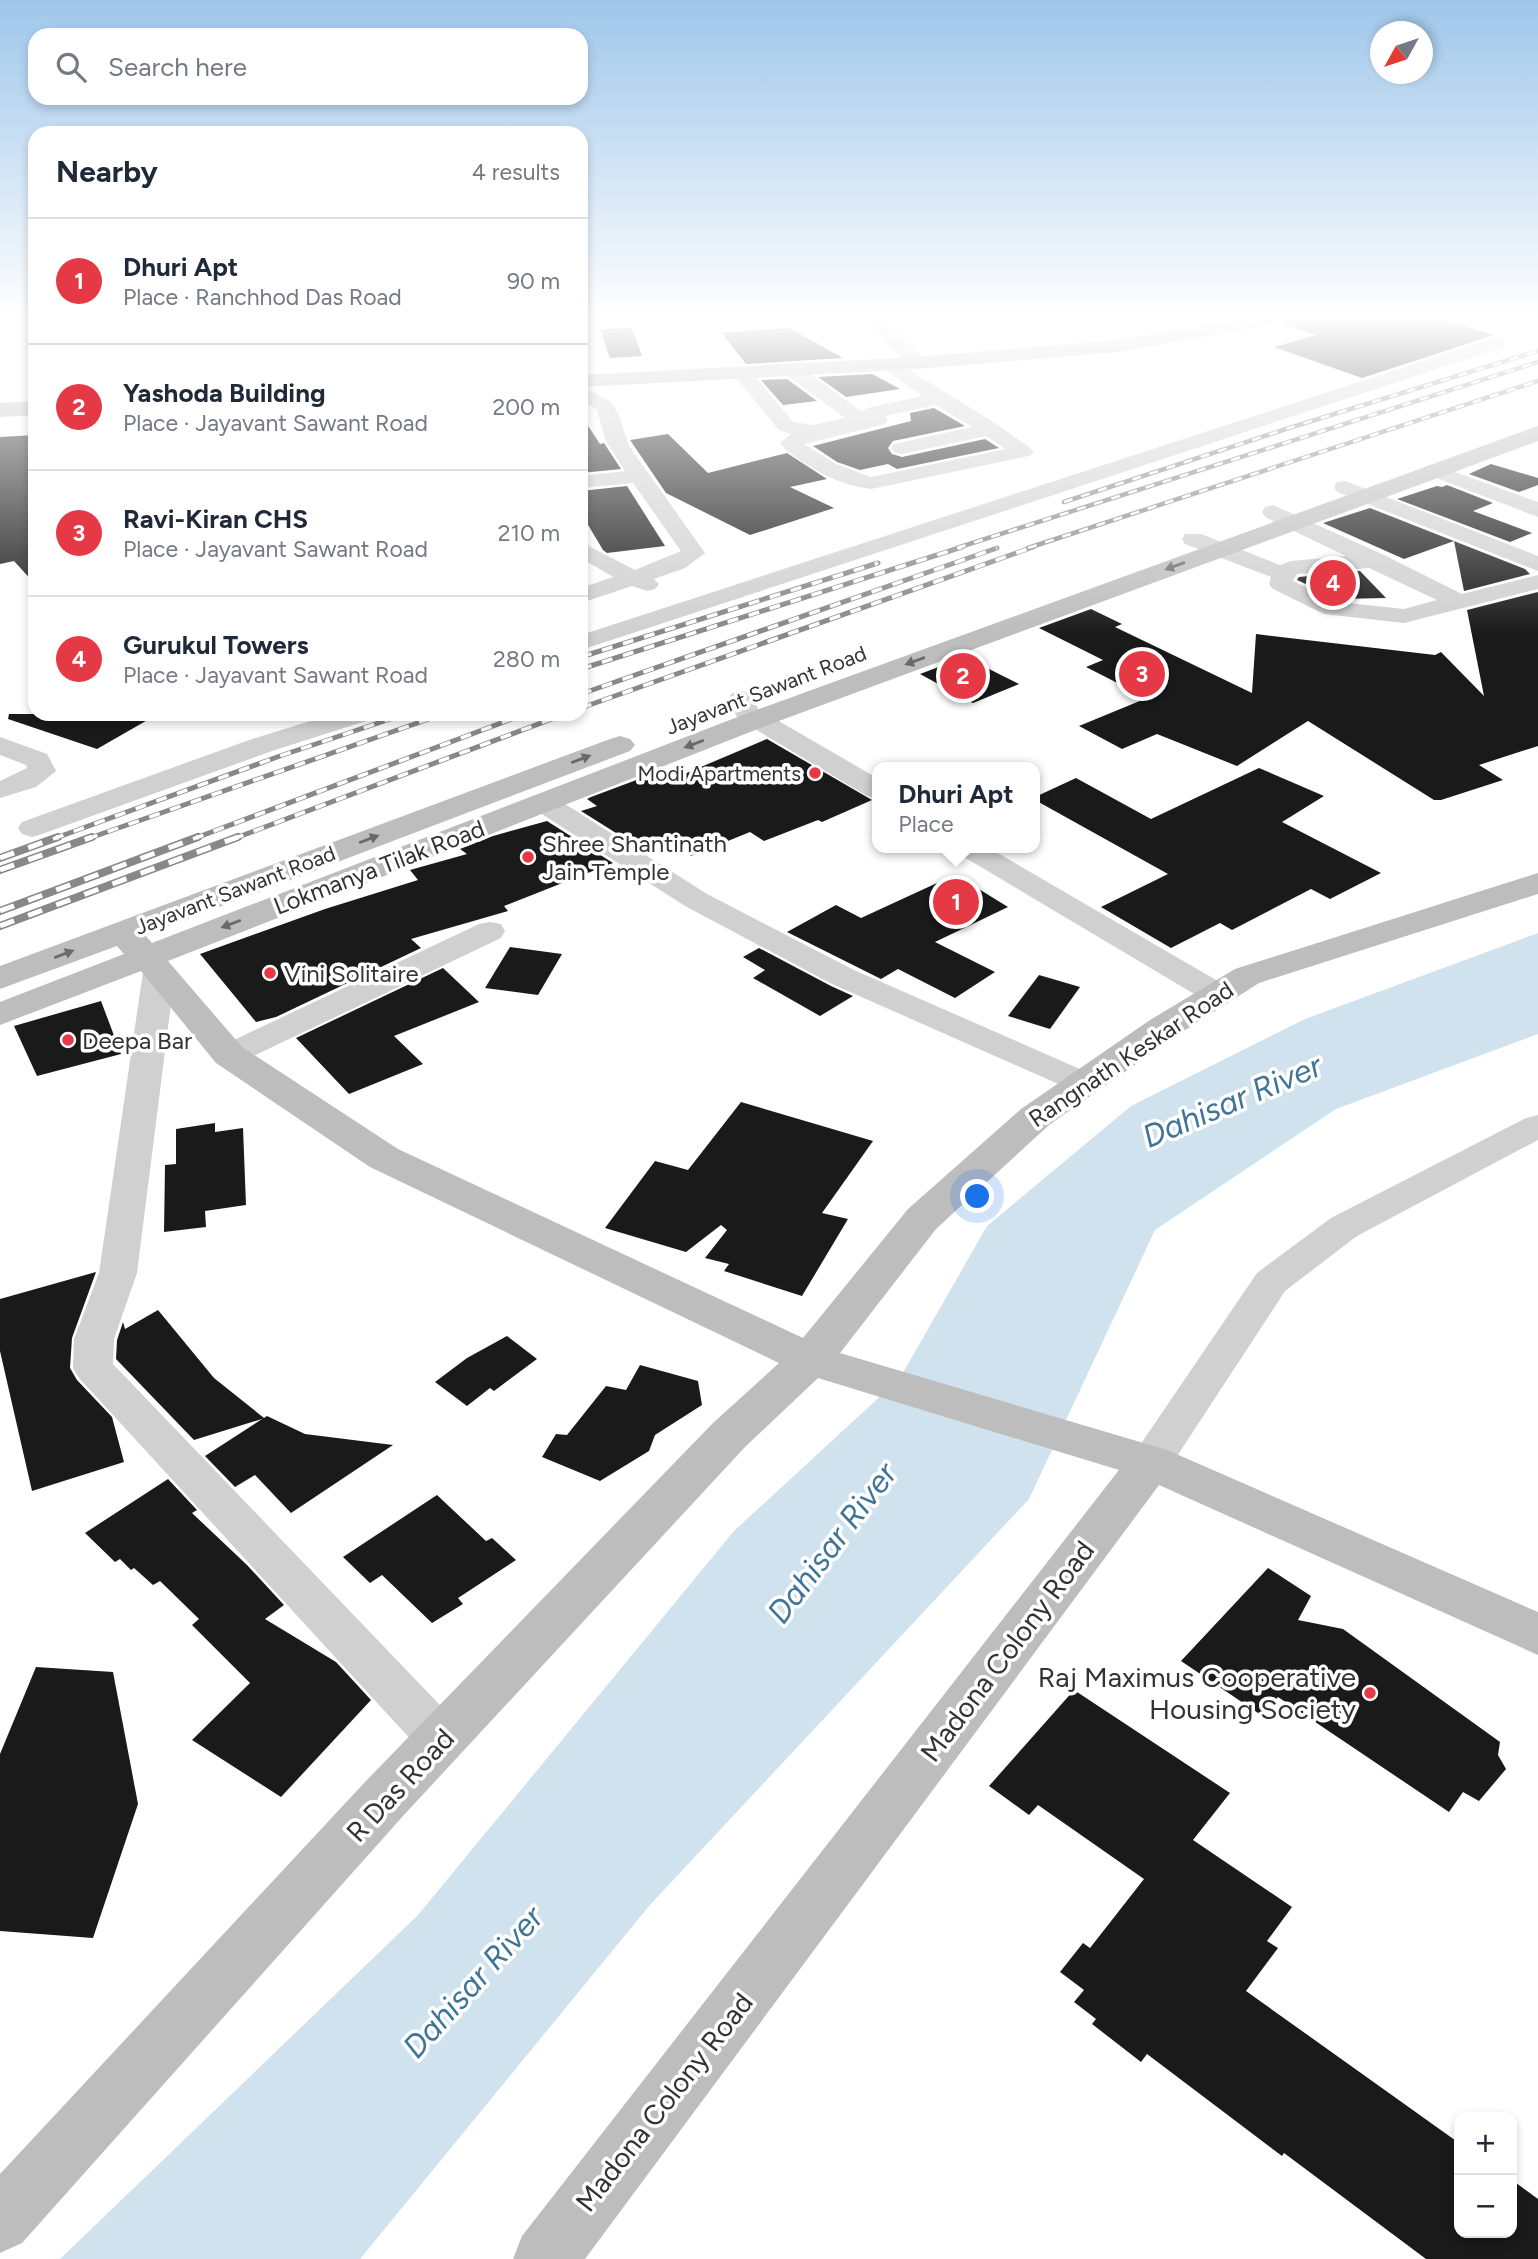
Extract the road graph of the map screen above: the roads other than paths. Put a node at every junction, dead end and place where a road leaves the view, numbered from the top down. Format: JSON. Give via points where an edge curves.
{"nodes":[{"id":1,"x":611,"y":424,"type":"edge"},
{"id":2,"x":785,"y":424,"type":"edge"},
{"id":3,"x":838,"y":424,"type":"edge"},
{"id":4,"x":859,"y":424,"type":"edge"},
{"id":5,"x":984,"y":424,"type":"edge"},
{"id":6,"x":1249,"y":424,"type":"edge"},
{"id":7,"x":1529,"y":424,"type":"edge"},
{"id":8,"x":991,"y":429,"type":"junction"},
{"id":9,"x":1538,"y":433,"type":"edge"},
{"id":10,"x":901,"y":448,"type":"dead end"},
{"id":11,"x":1433,"y":470,"type":"junction"},
{"id":12,"x":637,"y":476,"type":"junction"},
{"id":13,"x":588,"y":481,"type":"edge"},
{"id":14,"x":1356,"y":491,"type":"junction"},
{"id":15,"x":1538,"y":510,"type":"edge"},
{"id":16,"x":1284,"y":517,"type":"junction"},
{"id":17,"x":1206,"y":544,"type":"junction"},
{"id":18,"x":588,"y":553,"type":"edge"},
{"id":19,"x":1376,"y":560,"type":"junction"},
{"id":20,"x":1538,"y":564,"type":"edge"},
{"id":21,"x":1283,"y":574,"type":"junction"},
{"id":22,"x":634,"y":579,"type":"junction"},
{"id":23,"x":1538,"y":582,"type":"edge"},
{"id":24,"x":588,"y":594,"type":"edge"},
{"id":25,"x":1459,"y":602,"type":"junction"},
{"id":26,"x":694,"y":607,"type":"junction"},
{"id":27,"x":588,"y":641,"type":"edge"},
{"id":28,"x":749,"y":709,"type":"junction"},
{"id":29,"x":338,"y":721,"type":"edge"},
{"id":30,"x":0,"y":745,"type":"edge"},
{"id":31,"x":872,"y":787,"type":"edge"},
{"id":32,"x":0,"y":790,"type":"edge"},
{"id":33,"x":544,"y":803,"type":"junction"},
{"id":34,"x":32,"y":828,"type":"dead end"},
{"id":35,"x":977,"y":853,"type":"edge"},
{"id":36,"x":1538,"y":883,"type":"edge"},
{"id":37,"x":490,"y":931,"type":"dead end"},
{"id":38,"x":143,"y":954,"type":"junction"},
{"id":39,"x":0,"y":978,"type":"edge"},
{"id":40,"x":1217,"y":994,"type":"junction"},
{"id":41,"x":0,"y":1014,"type":"edge"},
{"id":42,"x":229,"y":1055,"type":"junction"},
{"id":43,"x":1084,"y":1083,"type":"junction"},
{"id":44,"x":1538,"y":1126,"type":"edge"},
{"id":45,"x":810,"y":1360,"type":"junction"},
{"id":46,"x":1151,"y":1462,"type":"junction"},
{"id":47,"x":1538,"y":1634,"type":"edge"},
{"id":48,"x":442,"y":1740,"type":"junction"},
{"id":49,"x":0,"y":2221,"type":"edge"},
{"id":50,"x":545,"y":2259,"type":"edge"}],
"edges":[{"from":1,"to":12,"type":"street"},
{"from":2,"to":3,"type":"street","via":[[813,431]]},
{"from":4,"to":8,"type":"street","via":[[790,443],[853,480],[877,483],[1024,451]]},
{"from":5,"to":8,"type":"street"},
{"from":6,"to":26,"type":"street"},
{"from":7,"to":14,"type":"street","name":"Jayavant Sawant Road"},
{"from":8,"to":10,"type":"street"},
{"from":9,"to":11,"type":"street","name":"Jayavant Sawant Road"},
{"from":11,"to":14,"type":"street","name":"Jayavant Sawant Road"},
{"from":11,"to":15,"type":"street"},
{"from":12,"to":13,"type":"street"},
{"from":12,"to":22,"type":"street","via":[[694,553]]},
{"from":14,"to":16,"type":"street","name":"Jayavant Sawant Road"},
{"from":14,"to":20,"type":"street"},
{"from":16,"to":17,"type":"street","name":"Jayavant Sawant Road"},
{"from":16,"to":19,"type":"street"},
{"from":17,"to":21,"type":"street"},
{"from":17,"to":28,"type":"street","name":"Jayavant Sawant Road","via":[[928,629]]},
{"from":18,"to":22,"type":"street"},
{"from":19,"to":21,"type":"street","via":[[1291,568]]},
{"from":19,"to":25,"type":"street"},
{"from":21,"to":25,"type":"street","via":[[1281,584],[1333,609],[1404,616]]},
{"from":22,"to":24,"type":"street"},
{"from":22,"to":26,"type":"street"},
{"from":23,"to":25,"type":"street"},
{"from":26,"to":27,"type":"street"},
{"from":28,"to":31,"type":"street"},
{"from":28,"to":33,"type":"street","name":"Lokmanya Tilak Road","one_way":true},
{"from":38,"to":28,"type":"street","name":"Jayavant Sawant Road","one_way":true},
{"from":29,"to":34,"type":"street"},
{"from":30,"to":32,"type":"street","via":[[37,760],[42,772]]},
{"from":33,"to":38,"type":"street","name":"Lokmanya Tilak Road","one_way":true},
{"from":33,"to":43,"type":"street","via":[[696,900],[830,971]]},
{"from":35,"to":40,"type":"street"},
{"from":36,"to":40,"type":"street","name":"Rangnath Keskar Road","via":[[1247,976]]},
{"from":37,"to":42,"type":"street"},
{"from":39,"to":38,"type":"street","name":"Jayavant Sawant Road","one_way":true},
{"from":38,"to":41,"type":"street","name":"Lokmanya Tilak Road"},
{"from":38,"to":42,"type":"street"},
{"from":38,"to":48,"type":"street","via":[[118,1273],[94,1339],[93,1368]]},
{"from":40,"to":43,"type":"street","name":"Rangnath Keskar Road"},
{"from":42,"to":45,"type":"street","via":[[384,1158]]},
{"from":43,"to":45,"type":"street","name":"Rangnath Keskar Road","via":[[1035,1117],[922,1219]]},
{"from":44,"to":46,"type":"street","name":"Madona Colony Road","via":[[1344,1227],[1271,1282]]},
{"from":45,"to":46,"type":"street"},
{"from":45,"to":48,"type":"street","name":"R Das Road","via":[[729,1434]]},
{"from":46,"to":47,"type":"street"},
{"from":46,"to":50,"type":"street","name":"Madona Colony Road"},
{"from":48,"to":49,"type":"street","name":"R Das Road"}]}
